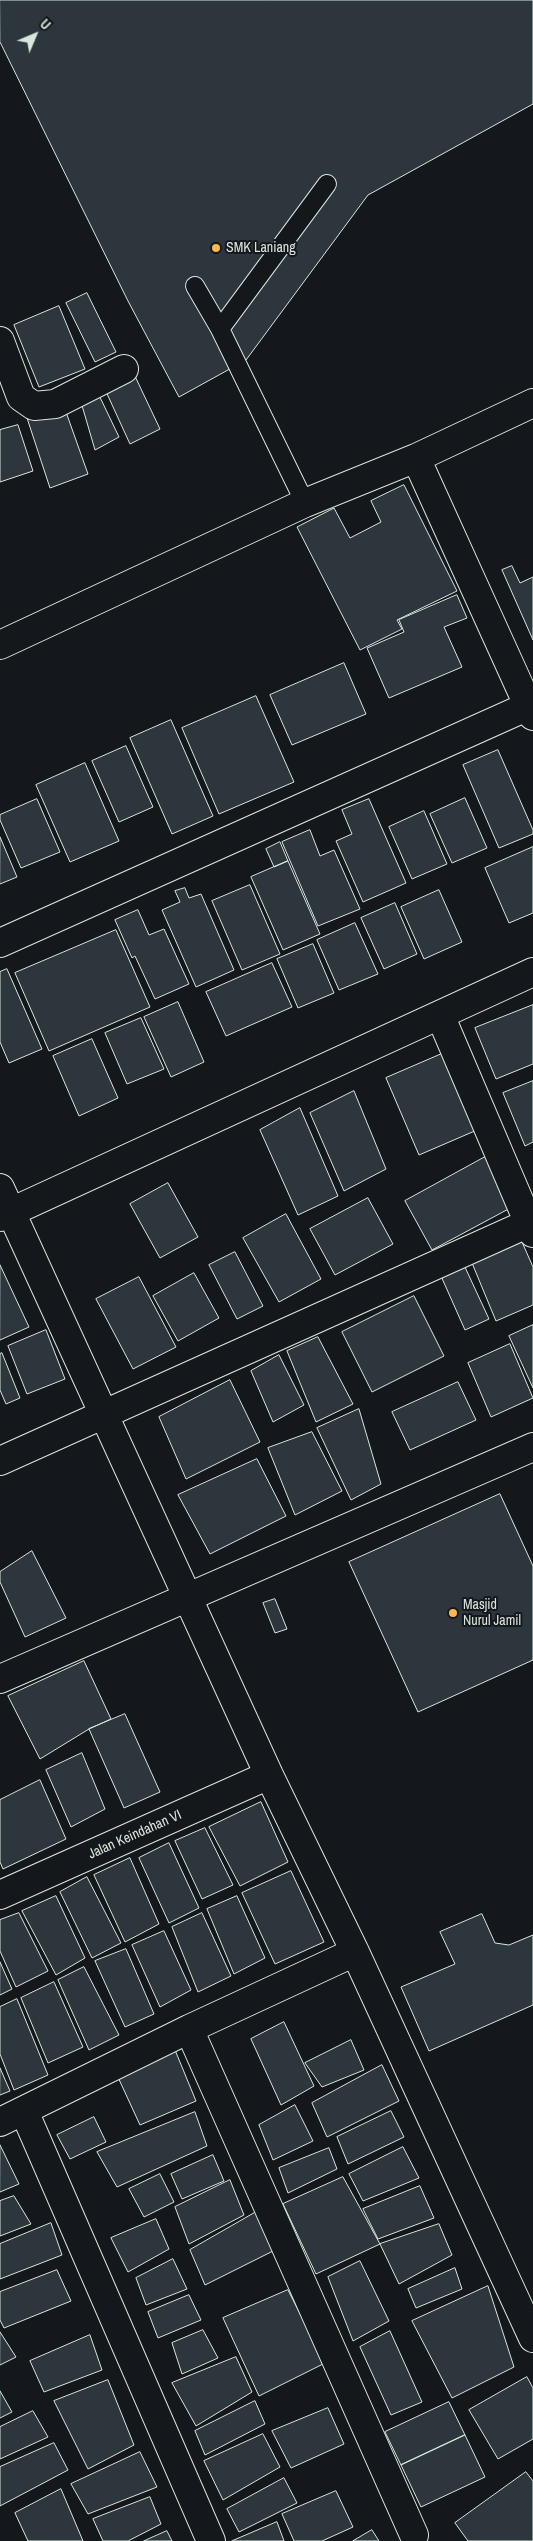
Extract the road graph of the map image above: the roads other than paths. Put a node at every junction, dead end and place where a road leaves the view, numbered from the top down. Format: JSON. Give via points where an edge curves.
{"nodes":[{"id":1,"x":327,"y":184,"type":"dead end"},
{"id":2,"x":195,"y":286,"type":"dead end"},
{"id":3,"x":220,"y":328,"type":"junction"},
{"id":4,"x":0,"y":341,"type":"edge"},
{"id":5,"x":124,"y":369,"type":"dead end"},
{"id":6,"x":533,"y":403,"type":"edge"},
{"id":7,"x":416,"y":458,"type":"junction"},
{"id":8,"x":305,"y":503,"type":"junction"},
{"id":9,"x":0,"y":645,"type":"edge"},
{"id":10,"x":531,"y":709,"type":"edge"},
{"id":11,"x":0,"y":943,"type":"edge"},
{"id":12,"x":533,"y":972,"type":"edge"},
{"id":13,"x":440,"y":1015,"type":"junction"},
{"id":14,"x":3,"y":1206,"type":"edge"},
{"id":15,"x":531,"y":1228,"type":"edge"},
{"id":16,"x":104,"y":1414,"type":"junction"},
{"id":17,"x":533,"y":1447,"type":"edge"},
{"id":18,"x":0,"y":1461,"type":"edge"},
{"id":19,"x":189,"y":1598,"type":"junction"},
{"id":20,"x":0,"y":1679,"type":"edge"},
{"id":21,"x":269,"y":1775,"type":"junction"},
{"id":22,"x":0,"y":1895,"type":"edge"},
{"id":23,"x":355,"y":1952,"type":"junction"},
{"id":24,"x":189,"y":2029,"type":"junction"},
{"id":25,"x":24,"y":2110,"type":"junction"},
{"id":26,"x":0,"y":2122,"type":"edge"},
{"id":27,"x":533,"y":2338,"type":"edge"},
{"id":28,"x":414,"y":2535,"type":"dead end"},
{"id":29,"x":211,"y":2541,"type":"edge"}],
"edges":[{"from":1,"to":3,"type":"lane"},
{"from":2,"to":3,"type":"lane"},
{"from":3,"to":8,"type":"lane"},
{"from":4,"to":5,"type":"street","via":[[21,397],[34,406],[55,404]]},
{"from":6,"to":7,"type":"street"},
{"from":7,"to":8,"type":"street"},
{"from":7,"to":10,"type":"street"},
{"from":8,"to":9,"type":"street"},
{"from":10,"to":11,"type":"street"},
{"from":12,"to":13,"type":"street"},
{"from":13,"to":14,"type":"street"},
{"from":13,"to":15,"type":"street"},
{"from":14,"to":16,"type":"street"},
{"from":15,"to":16,"type":"street"},
{"from":16,"to":18,"type":"street"},
{"from":16,"to":19,"type":"street"},
{"from":17,"to":19,"type":"street"},
{"from":19,"to":20,"type":"street"},
{"from":19,"to":21,"type":"street"},
{"from":21,"to":22,"type":"street","name":"Jalan Keindahan VI"},
{"from":21,"to":23,"type":"street"},
{"from":23,"to":24,"type":"street"},
{"from":23,"to":27,"type":"street"},
{"from":24,"to":25,"type":"street"},
{"from":24,"to":28,"type":"street"},
{"from":25,"to":26,"type":"street"},
{"from":25,"to":29,"type":"street"}]}
